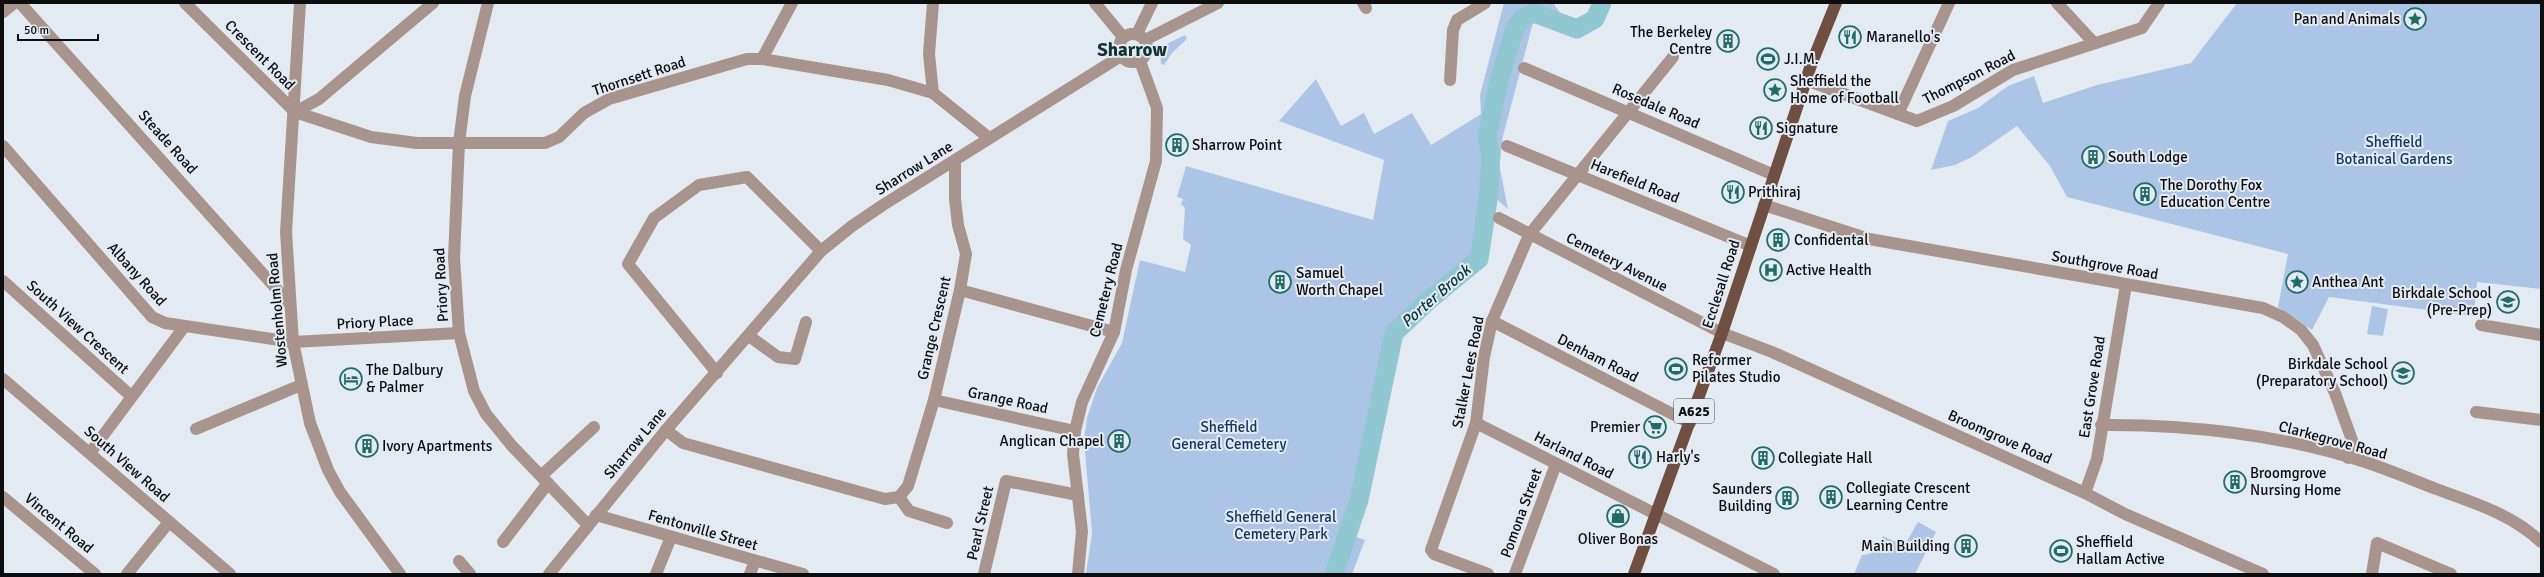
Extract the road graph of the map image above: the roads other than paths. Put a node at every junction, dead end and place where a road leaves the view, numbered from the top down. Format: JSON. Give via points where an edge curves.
{"nodes":[{"id":1,"x":14,"y":3,"type":"edge"},
{"id":2,"x":20,"y":3,"type":"edge"},
{"id":3,"x":185,"y":3,"type":"edge"},
{"id":4,"x":300,"y":3,"type":"edge"},
{"id":5,"x":433,"y":3,"type":"edge"},
{"id":6,"x":488,"y":3,"type":"edge"},
{"id":7,"x":792,"y":3,"type":"edge"},
{"id":8,"x":933,"y":3,"type":"edge"},
{"id":9,"x":1095,"y":3,"type":"edge"},
{"id":10,"x":1152,"y":3,"type":"edge"},
{"id":11,"x":1218,"y":3,"type":"edge"},
{"id":12,"x":1485,"y":3,"type":"edge"},
{"id":13,"x":1836,"y":3,"type":"edge"},
{"id":14,"x":1949,"y":3,"type":"edge"},
{"id":15,"x":2057,"y":3,"type":"edge"},
{"id":16,"x":2159,"y":3,"type":"edge"},
{"id":17,"x":3,"y":12,"type":"edge"},
{"id":18,"x":1123,"y":37,"type":"junction"},
{"id":19,"x":1141,"y":37,"type":"junction"},
{"id":20,"x":2094,"y":43,"type":"junction"},
{"id":21,"x":1121,"y":56,"type":"junction"},
{"id":22,"x":1673,"y":57,"type":"dead end"},
{"id":23,"x":762,"y":59,"type":"junction"},
{"id":24,"x":1140,"y":60,"type":"junction"},
{"id":25,"x":1524,"y":68,"type":"dead end"},
{"id":26,"x":1450,"y":80,"type":"dead end"},
{"id":27,"x":1806,"y":80,"type":"junction"},
{"id":28,"x":933,"y":93,"type":"junction"},
{"id":29,"x":295,"y":112,"type":"junction"},
{"id":30,"x":1629,"y":112,"type":"junction"},
{"id":31,"x":1898,"y":114,"type":"junction"},
{"id":32,"x":989,"y":138,"type":"junction"},
{"id":33,"x":459,"y":142,"type":"junction"},
{"id":34,"x":3,"y":146,"type":"edge"},
{"id":35,"x":1507,"y":146,"type":"dead end"},
{"id":36,"x":955,"y":161,"type":"junction"},
{"id":37,"x":1579,"y":175,"type":"junction"},
{"id":38,"x":1774,"y":175,"type":"junction"},
{"id":39,"x":1764,"y":205,"type":"junction"},
{"id":40,"x":1499,"y":218,"type":"dead end"},
{"id":41,"x":1529,"y":235,"type":"junction"},
{"id":42,"x":1750,"y":246,"type":"junction"},
{"id":43,"x":821,"y":251,"type":"junction"},
{"id":44,"x":3,"y":281,"type":"edge"},
{"id":45,"x":2126,"y":285,"type":"junction"},
{"id":46,"x":960,"y":290,"type":"junction"},
{"id":47,"x":290,"y":304,"type":"junction"},
{"id":48,"x":1492,"y":321,"type":"junction"},
{"id":49,"x":806,"y":322,"type":"dead end"},
{"id":50,"x":2481,"y":325,"type":"dead end"},
{"id":51,"x":184,"y":327,"type":"junction"},
{"id":52,"x":1114,"y":332,"type":"junction"},
{"id":53,"x":1722,"y":333,"type":"junction"},
{"id":54,"x":459,"y":334,"type":"junction"},
{"id":55,"x":2541,"y":335,"type":"edge"},
{"id":56,"x":749,"y":336,"type":"junction"},
{"id":57,"x":293,"y":342,"type":"junction"},
{"id":58,"x":717,"y":373,"type":"junction"},
{"id":59,"x":3,"y":379,"type":"edge"},
{"id":60,"x":301,"y":386,"type":"junction"},
{"id":61,"x":131,"y":396,"type":"junction"},
{"id":62,"x":934,"y":400,"type":"junction"},
{"id":63,"x":2476,"y":412,"type":"dead end"},
{"id":64,"x":2541,"y":420,"type":"edge"},
{"id":65,"x":1476,"y":423,"type":"junction"},
{"id":66,"x":1690,"y":423,"type":"junction"},
{"id":67,"x":2101,"y":425,"type":"junction"},
{"id":68,"x":594,"y":427,"type":"dead end"},
{"id":69,"x":196,"y":429,"type":"dead end"},
{"id":70,"x":666,"y":430,"type":"junction"},
{"id":71,"x":1074,"y":431,"type":"junction"},
{"id":72,"x":90,"y":453,"type":"junction"},
{"id":73,"x":2348,"y":458,"type":"junction"},
{"id":74,"x":1556,"y":464,"type":"junction"},
{"id":75,"x":544,"y":480,"type":"junction"},
{"id":76,"x":2085,"y":493,"type":"junction"},
{"id":77,"x":1078,"y":496,"type":"junction"},
{"id":78,"x":3,"y":497,"type":"edge"},
{"id":79,"x":899,"y":497,"type":"junction"},
{"id":80,"x":596,"y":515,"type":"junction"},
{"id":81,"x":1657,"y":516,"type":"junction"},
{"id":82,"x":169,"y":522,"type":"junction"},
{"id":83,"x":947,"y":523,"type":"dead end"},
{"id":84,"x":588,"y":525,"type":"junction"},
{"id":85,"x":671,"y":537,"type":"junction"},
{"id":86,"x":503,"y":542,"type":"dead end"},
{"id":87,"x":2541,"y":542,"type":"edge"},
{"id":88,"x":459,"y":561,"type":"dead end"},
{"id":89,"x":754,"y":561,"type":"junction"},
{"id":90,"x":95,"y":574,"type":"edge"},
{"id":91,"x":127,"y":574,"type":"edge"},
{"id":92,"x":230,"y":574,"type":"edge"},
{"id":93,"x":400,"y":574,"type":"edge"},
{"id":94,"x":470,"y":574,"type":"edge"},
{"id":95,"x":549,"y":574,"type":"edge"},
{"id":96,"x":656,"y":574,"type":"edge"},
{"id":97,"x":750,"y":574,"type":"edge"},
{"id":98,"x":803,"y":574,"type":"edge"},
{"id":99,"x":984,"y":574,"type":"edge"},
{"id":100,"x":1078,"y":574,"type":"edge"},
{"id":101,"x":1488,"y":574,"type":"edge"},
{"id":102,"x":1515,"y":574,"type":"edge"},
{"id":103,"x":1634,"y":574,"type":"edge"},
{"id":104,"x":1774,"y":574,"type":"edge"},
{"id":105,"x":2263,"y":574,"type":"edge"},
{"id":106,"x":2372,"y":574,"type":"edge"},
{"id":107,"x":2451,"y":574,"type":"edge"}],
"edges":[{"from":1,"to":17,"type":"street"},
{"from":2,"to":47,"type":"street","name":"Steade Road"},
{"from":3,"to":29,"type":"street","name":"Crescent Road"},
{"from":4,"to":29,"type":"street","name":"Wostenholm Road"},
{"from":5,"to":29,"type":"street","via":[[319,99]]},
{"from":6,"to":33,"type":"street","name":"Priory Road","via":[[465,96]]},
{"from":7,"to":23,"type":"street"},
{"from":8,"to":28,"type":"street","via":[[929,54]]},
{"from":9,"to":18,"type":"street"},
{"from":10,"to":19,"type":"street"},
{"from":11,"to":19,"type":"street"},
{"from":12,"to":26,"type":"street","via":[[1457,20],[1453,30]]},
{"from":13,"to":27,"type":"main road","name":"Ecclesall Road","number":"A625"},
{"from":14,"to":31,"type":"street"},
{"from":15,"to":20,"type":"street"},
{"from":16,"to":20,"type":"street","name":"Thompson Road","via":[[2142,28]]},
{"from":18,"to":19,"type":"street"},
{"from":18,"to":21,"type":"street","via":[[1118,46]]},
{"from":19,"to":24,"type":"street","via":[[1146,54]]},
{"from":20,"to":31,"type":"street","name":"Thompson Road","via":[[2013,70],[1981,91],[1932,116],[1917,121]]},
{"from":21,"to":24,"type":"street","via":[[1130,62]]},
{"from":21,"to":32,"type":"street","name":"Sharrow Lane"},
{"from":22,"to":30,"type":"street","name":"Stalker Lees Road"},
{"from":23,"to":28,"type":"street","name":"Thornsett Road","via":[[888,80]]},
{"from":23,"to":33,"type":"street","name":"Thornsett Road","via":[[734,61],[609,99],[584,113],[559,137],[545,143]]},
{"from":24,"to":52,"type":"street","name":"Cemetery Road","via":[[1157,108],[1156,161],[1126,270]]},
{"from":25,"to":30,"type":"street","name":"Rosedale Road"},
{"from":27,"to":31,"type":"street","name":"Thompson Road"},
{"from":27,"to":38,"type":"main road","name":"Ecclesall Road","number":"A625"},
{"from":28,"to":32,"type":"street"},
{"from":29,"to":33,"type":"street","name":"Thornsett Road","via":[[371,138],[417,144]]},
{"from":29,"to":47,"type":"street","name":"Wostenholm Road","via":[[286,232]]},
{"from":30,"to":37,"type":"street","name":"Stalker Lees Road"},
{"from":30,"to":38,"type":"street","name":"Rosedale Road"},
{"from":32,"to":36,"type":"street","name":"Sharrow Lane"},
{"from":33,"to":54,"type":"street","name":"Priory Road","via":[[454,258]]},
{"from":34,"to":51,"type":"street","name":"Albany Road","via":[[152,318]]},
{"from":35,"to":37,"type":"street","name":"Harefield Road"},
{"from":36,"to":43,"type":"street","name":"Sharrow Lane","via":[[852,226]]},
{"from":36,"to":46,"type":"street","name":"Grange Crescent","via":[[958,225],[966,254]]},
{"from":37,"to":41,"type":"street","name":"Stalker Lees Road"},
{"from":37,"to":42,"type":"street","name":"Harefield Road"},
{"from":38,"to":39,"type":"main road","name":"Ecclesall Road","number":"A625"},
{"from":39,"to":42,"type":"main road","name":"Ecclesall Road","number":"A625"},
{"from":39,"to":45,"type":"street","name":"Southgrove Road","via":[[1869,238]]},
{"from":40,"to":41,"type":"street","name":"Cemetery Avenue"},
{"from":41,"to":48,"type":"street","name":"Stalker Lees Road"},
{"from":41,"to":53,"type":"street","name":"Cemetery Avenue"},
{"from":42,"to":53,"type":"main road","name":"Ecclesall Road","number":"A625"},
{"from":43,"to":56,"type":"street","name":"Sharrow Lane"},
{"from":43,"to":58,"type":"street","via":[[747,177],[699,185],[654,218],[628,264]]},
{"from":44,"to":61,"type":"street","name":"South View Crescent"},
{"from":45,"to":67,"type":"street","name":"East Grove Road"},
{"from":45,"to":73,"type":"street","name":"Southgrove Road","via":[[2263,308],[2283,317],[2301,330],[2314,345],[2335,393],[2352,440]]},
{"from":46,"to":52,"type":"street"},
{"from":46,"to":62,"type":"street","name":"Grange Crescent"},
{"from":47,"to":57,"type":"street","name":"Wostenholm Road"},
{"from":48,"to":65,"type":"street","name":"Stalker Lees Road","via":[[1484,358]]},
{"from":48,"to":66,"type":"street","name":"Denham Road"},
{"from":49,"to":56,"type":"street","via":[[795,359],[778,356]]},
{"from":50,"to":55,"type":"street"},
{"from":51,"to":57,"type":"street","name":"Albany Road"},
{"from":51,"to":61,"type":"street"},
{"from":52,"to":71,"type":"street","name":"Cemetery Road","via":[[1082,402]]},
{"from":53,"to":66,"type":"main road","name":"Ecclesall Road","number":"A625"},
{"from":53,"to":76,"type":"street","name":"Broomgrove Road","via":[[1772,352]]},
{"from":54,"to":57,"type":"street","name":"Priory Place"},
{"from":54,"to":75,"type":"street","name":"Priory Road","via":[[479,403],[512,446]]},
{"from":56,"to":58,"type":"street","name":"Sharrow Lane"},
{"from":57,"to":60,"type":"street","name":"Wostenholm Road"},
{"from":58,"to":70,"type":"street","name":"Sharrow Lane"},
{"from":59,"to":72,"type":"street","name":"South View Road"},
{"from":60,"to":69,"type":"street"},
{"from":60,"to":93,"type":"street","name":"Wostenholm Road","via":[[316,441],[332,478]]},
{"from":61,"to":72,"type":"street"},
{"from":62,"to":71,"type":"street","name":"Grange Road"},
{"from":62,"to":79,"type":"street","name":"Grange Crescent","via":[[908,486]]},
{"from":63,"to":64,"type":"street"},
{"from":65,"to":74,"type":"street","name":"Harland Road"},
{"from":65,"to":101,"type":"street","name":"Stalker Lees Road","via":[[1432,552]]},
{"from":66,"to":81,"type":"main road","name":"Ecclesall Road","number":"A625"},
{"from":67,"to":73,"type":"street","name":"Clarkegrove Road","via":[[2185,427],[2267,439]]},
{"from":67,"to":76,"type":"street","name":"East Grove Road","via":[[2097,459]]},
{"from":68,"to":75,"type":"street"},
{"from":70,"to":79,"type":"street","via":[[683,442],[885,499]]},
{"from":70,"to":80,"type":"street","name":"Sharrow Lane"},
{"from":71,"to":77,"type":"street","name":"Cemetery Road","via":[[1073,454]]},
{"from":72,"to":82,"type":"street","name":"South View Road"},
{"from":73,"to":87,"type":"street","name":"Clarkegrove Road","via":[[2511,519]]},
{"from":74,"to":81,"type":"street","name":"Harland Road"},
{"from":74,"to":102,"type":"street","name":"Pomona Street"},
{"from":75,"to":84,"type":"street","name":"Priory Road"},
{"from":75,"to":86,"type":"street"},
{"from":76,"to":105,"type":"street","name":"Broomgrove Road","via":[[2125,514]]},
{"from":77,"to":99,"type":"street","name":"Pearl Street","via":[[1006,481]]},
{"from":77,"to":100,"type":"street","name":"Cemetery Road","via":[[1082,531]]},
{"from":78,"to":90,"type":"street","name":"Vincent Road"},
{"from":79,"to":83,"type":"street","via":[[909,511]]},
{"from":80,"to":84,"type":"street","name":"Sharrow Lane"},
{"from":80,"to":85,"type":"street","name":"Fentonville Street"},
{"from":81,"to":103,"type":"main road","name":"Ecclesall Road","number":"A625"},
{"from":81,"to":104,"type":"street","name":"Harland Road"},
{"from":82,"to":91,"type":"street"},
{"from":82,"to":92,"type":"street","name":"South View Road"},
{"from":84,"to":95,"type":"street","name":"Sharrow Lane"},
{"from":85,"to":89,"type":"street","name":"Fentonville Street"},
{"from":85,"to":96,"type":"street"},
{"from":88,"to":94,"type":"street"},
{"from":89,"to":97,"type":"street"},
{"from":89,"to":98,"type":"street","name":"Fentonville Street"},
{"from":106,"to":107,"type":"street","via":[[2377,543]]}]}
